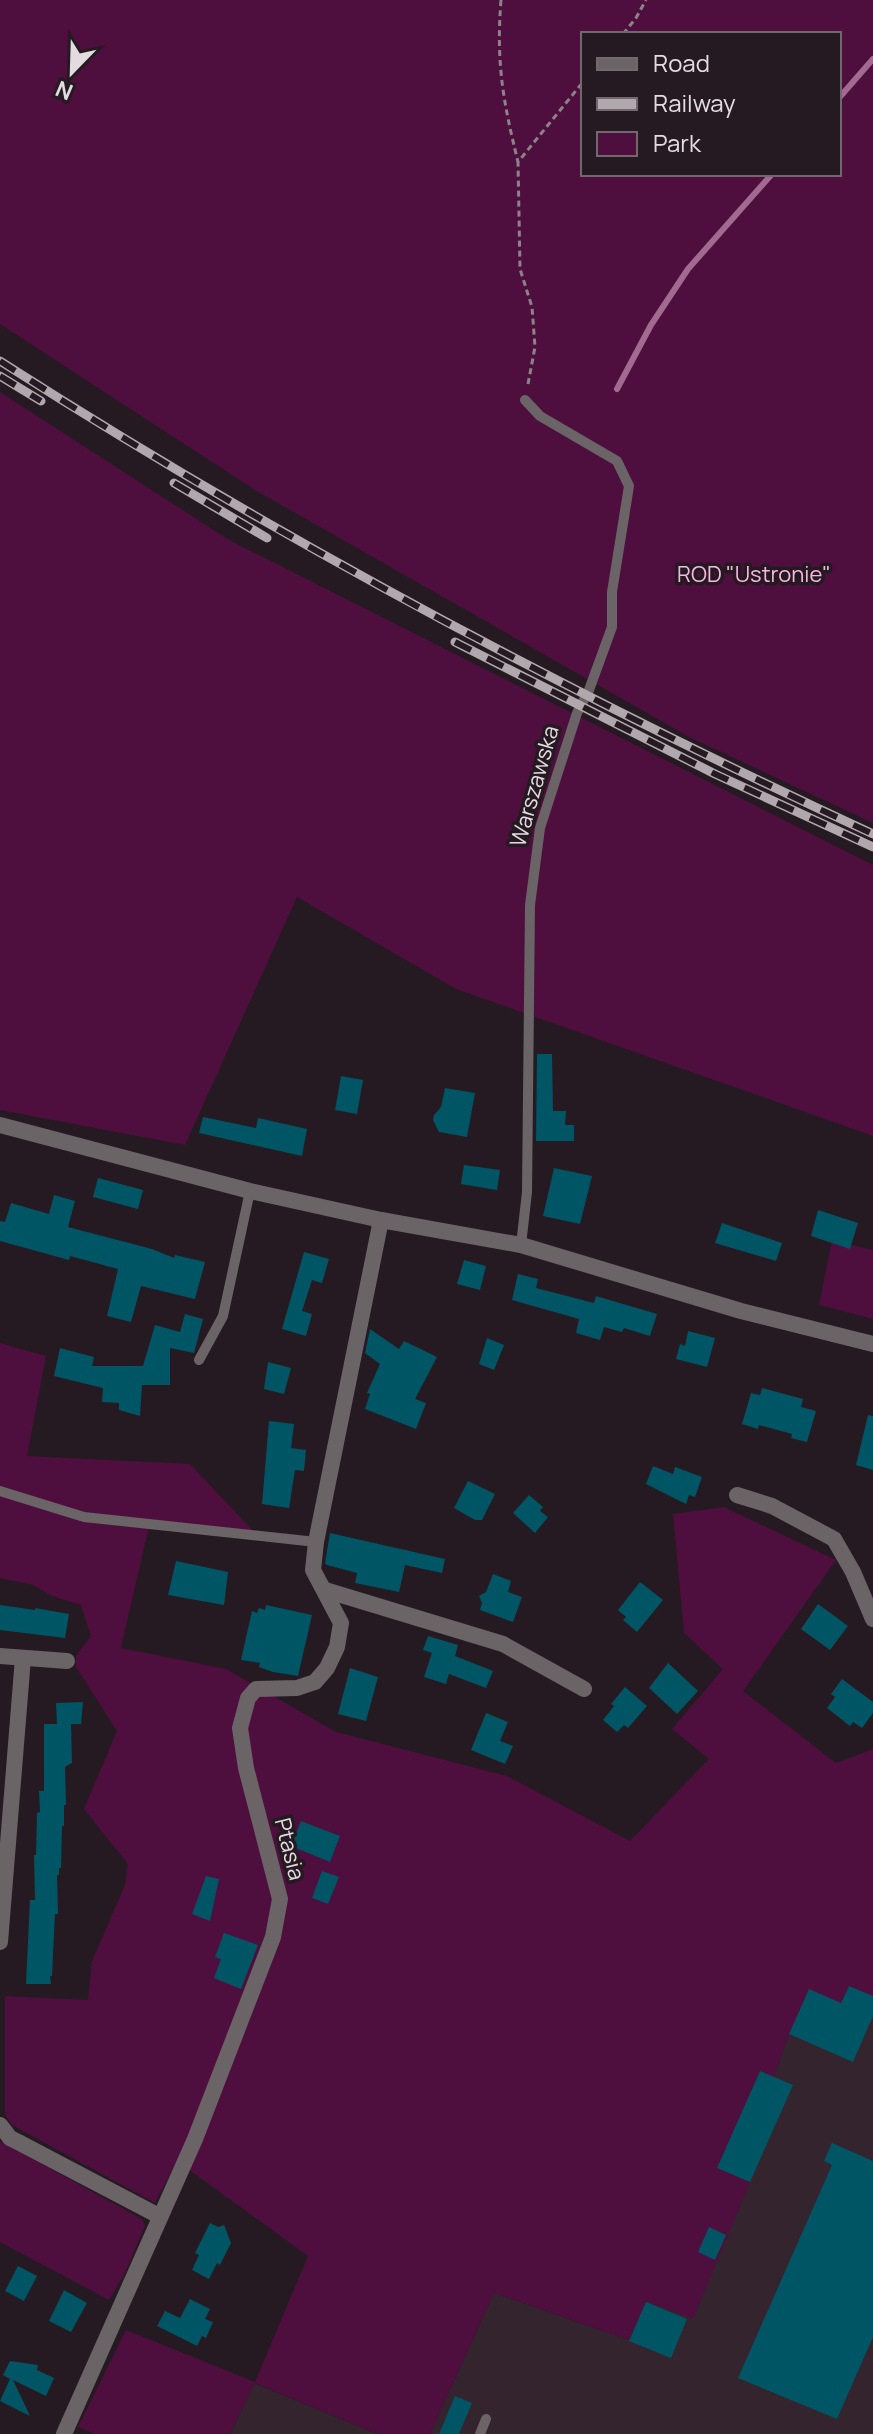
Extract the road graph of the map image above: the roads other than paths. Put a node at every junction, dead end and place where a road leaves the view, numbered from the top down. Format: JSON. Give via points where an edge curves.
{"nodes":[{"id":1,"x":525,"y":400,"type":"road end"},
{"id":2,"x":0,"y":1125,"type":"edge"},
{"id":3,"x":250,"y":1191,"type":"junction"},
{"id":4,"x":381,"y":1220,"type":"junction"},
{"id":5,"x":521,"y":1245,"type":"junction"},
{"id":6,"x":873,"y":1344,"type":"edge"},
{"id":7,"x":199,"y":1360,"type":"dead end"},
{"id":8,"x":0,"y":1491,"type":"edge"},
{"id":9,"x":737,"y":1495,"type":"dead end"},
{"id":10,"x":316,"y":1542,"type":"junction"},
{"id":11,"x":325,"y":1590,"type":"junction"},
{"id":12,"x":873,"y":1619,"type":"edge"},
{"id":13,"x":0,"y":1656,"type":"edge"},
{"id":14,"x":23,"y":1658,"type":"junction"},
{"id":15,"x":67,"y":1661,"type":"dead end"},
{"id":16,"x":584,"y":1689,"type":"dead end"},
{"id":17,"x":0,"y":1942,"type":"edge"},
{"id":18,"x":0,"y":2125,"type":"edge"},
{"id":19,"x":159,"y":2216,"type":"junction"},
{"id":20,"x":486,"y":2419,"type":"dead end"},
{"id":21,"x":64,"y":2434,"type":"edge"},
{"id":22,"x":480,"y":2434,"type":"edge"}],
"edges":[{"from":1,"to":5,"type":"lane","name":"Warszawska","via":[[540,416],[617,461],[629,486],[612,592],[612,627],[540,828],[530,905],[527,1192]]},
{"from":2,"to":3,"type":"street"},
{"from":3,"to":4,"type":"street"},
{"from":3,"to":7,"type":"lane","via":[[223,1316]]},
{"from":4,"to":5,"type":"street"},
{"from":4,"to":10,"type":"street","name":"Ptasia"},
{"from":5,"to":6,"type":"street"},
{"from":8,"to":10,"type":"lane","via":[[84,1517]]},
{"from":9,"to":12,"type":"street","via":[[772,1506],[834,1539]]},
{"from":10,"to":11,"type":"street","name":"Ptasia","via":[[313,1570]]},
{"from":11,"to":16,"type":"street","via":[[503,1644]]},
{"from":11,"to":19,"type":"street","name":"Ptasia","via":[[341,1623],[327,1668],[315,1682],[297,1688],[256,1689],[240,1728],[280,1899],[273,1937],[195,2139]]},
{"from":13,"to":14,"type":"street"},
{"from":14,"to":15,"type":"street"},
{"from":14,"to":17,"type":"street"},
{"from":18,"to":19,"type":"street","via":[[10,2138]]},
{"from":19,"to":21,"type":"street","name":"Ptasia"},
{"from":20,"to":22,"type":"lane"}]}
